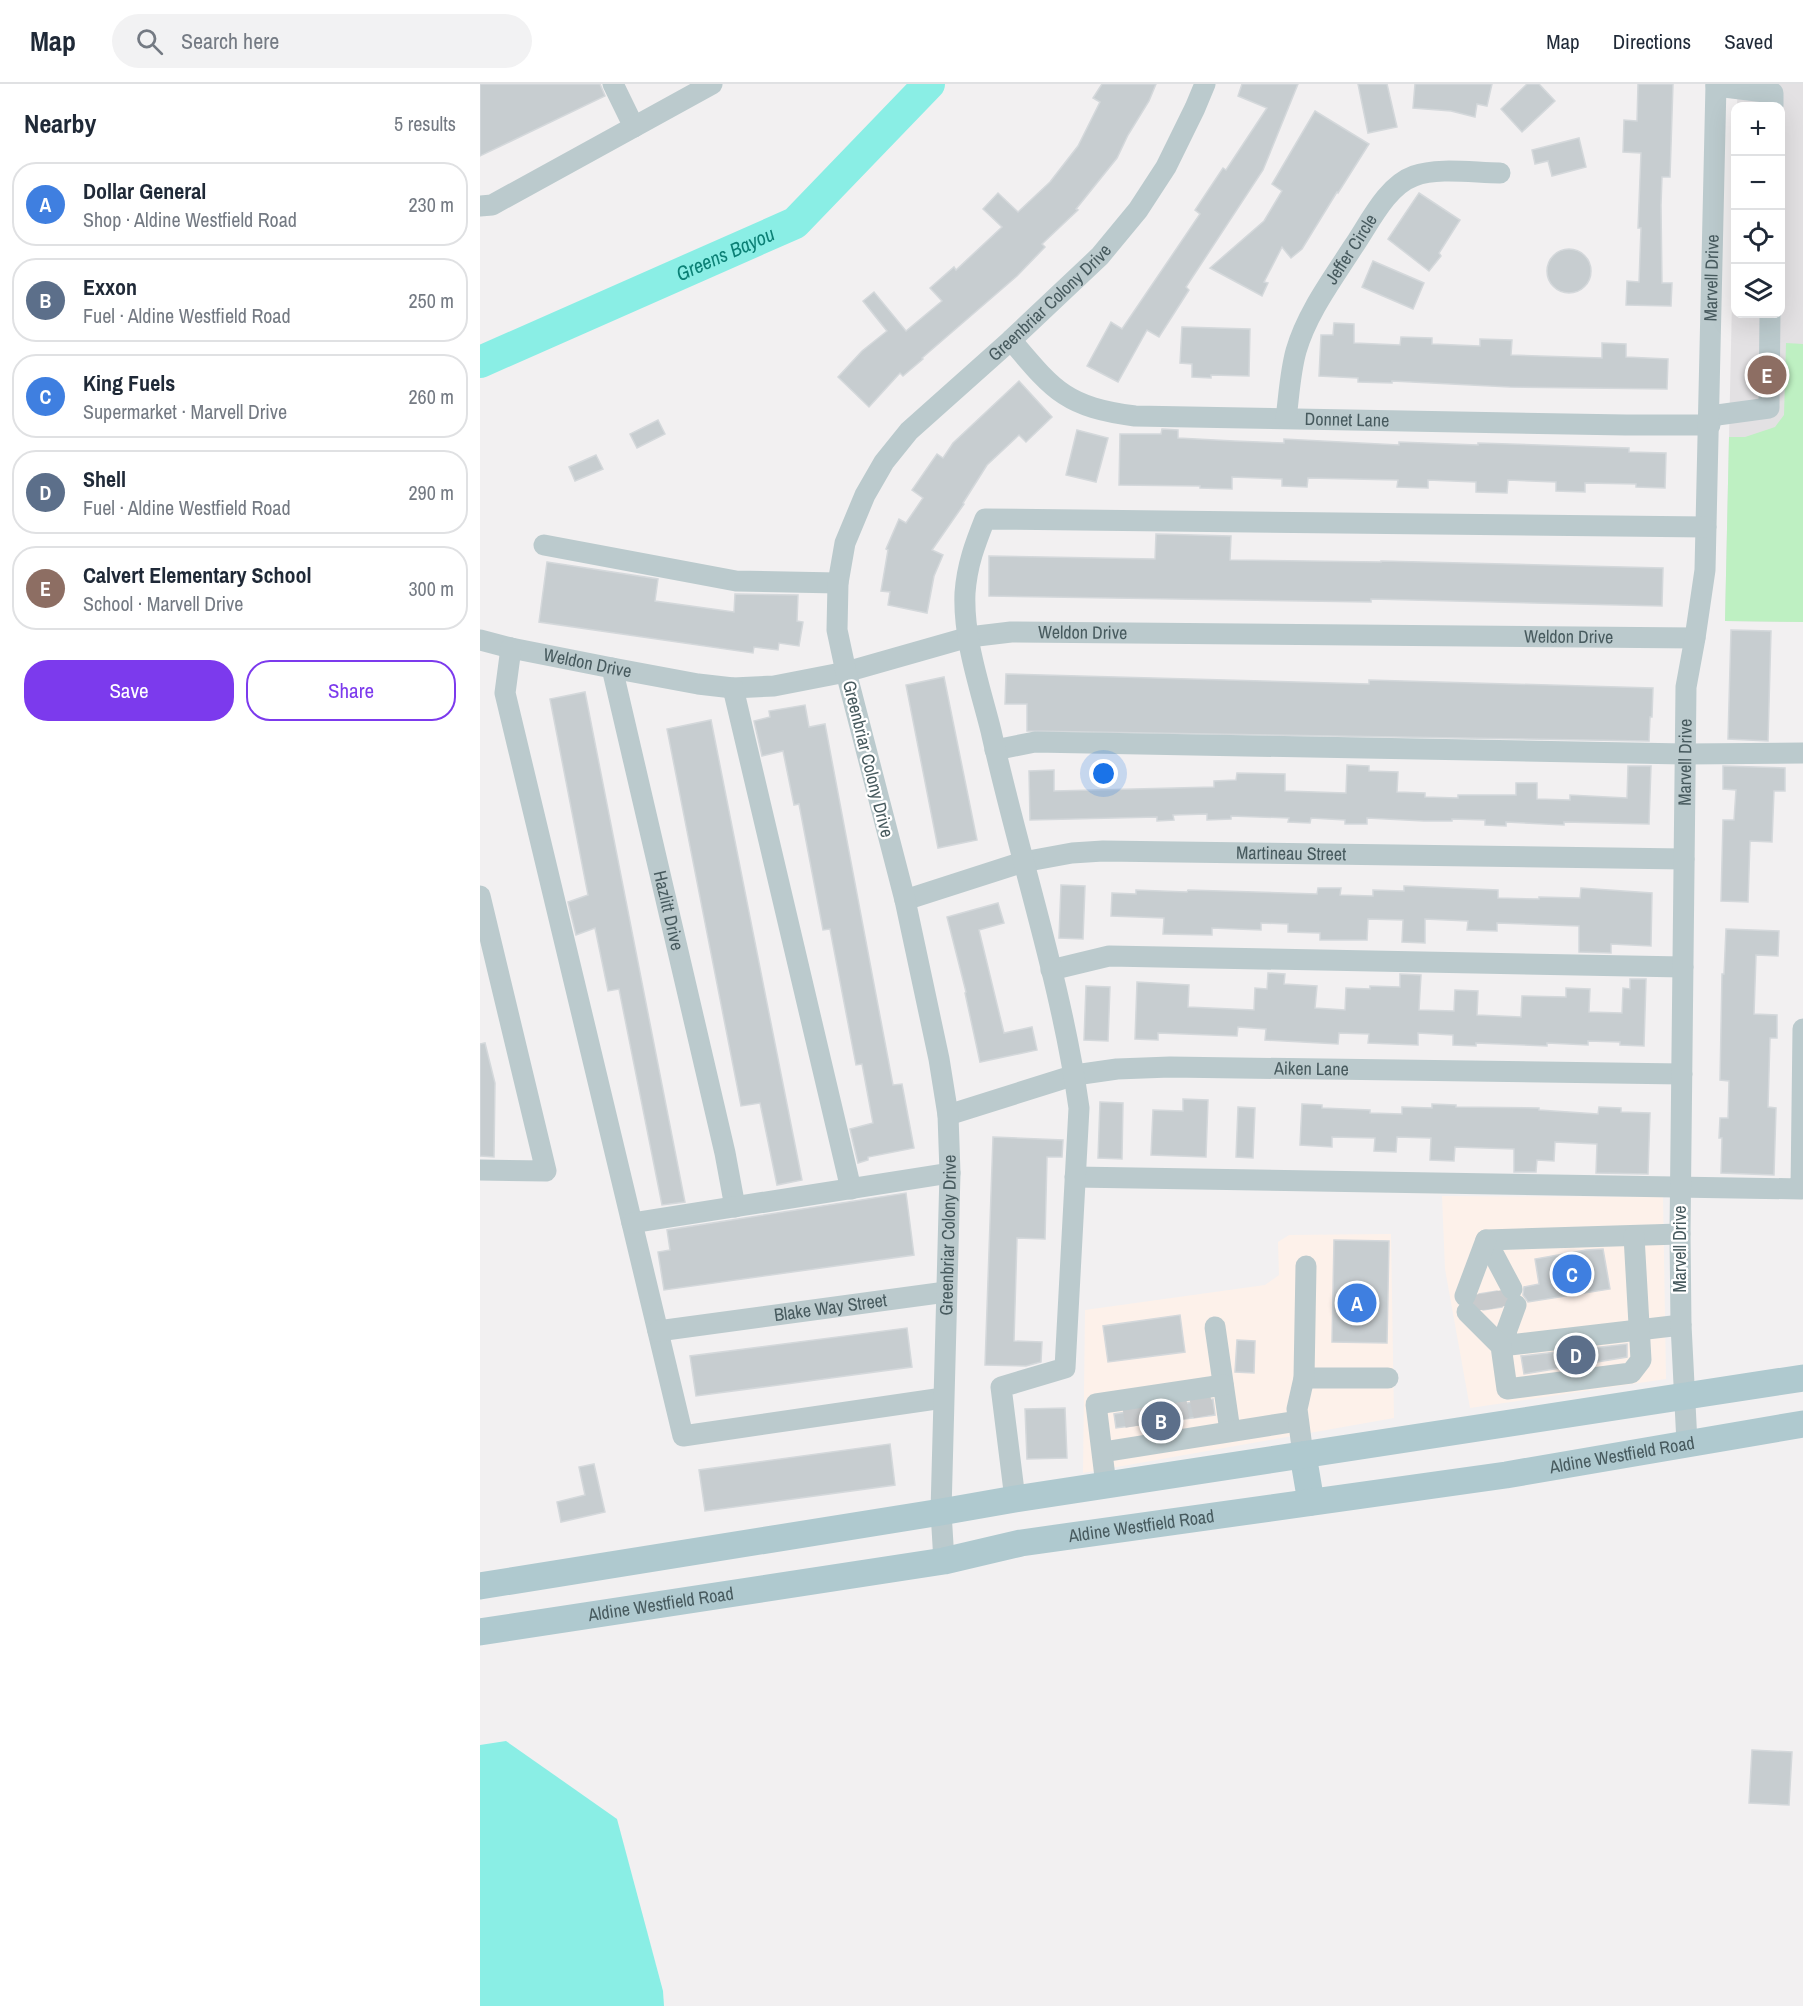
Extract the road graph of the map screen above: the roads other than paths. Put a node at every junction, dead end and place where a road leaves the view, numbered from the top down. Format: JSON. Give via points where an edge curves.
{"nodes":[{"id":1,"x":613,"y":84,"type":"edge"},
{"id":2,"x":712,"y":84,"type":"edge"},
{"id":3,"x":1205,"y":84,"type":"edge"},
{"id":4,"x":1716,"y":85,"type":"edge"},
{"id":5,"x":1773,"y":102,"type":"edge"},
{"id":6,"x":634,"y":128,"type":"junction"},
{"id":7,"x":1500,"y":173,"type":"dead end"},
{"id":8,"x":480,"y":206,"type":"edge"},
{"id":9,"x":1770,"y":318,"type":"edge"},
{"id":10,"x":1011,"y":340,"type":"junction"},
{"id":11,"x":1286,"y":418,"type":"junction"},
{"id":12,"x":1710,"y":420,"type":"junction"},
{"id":13,"x":1706,"y":527,"type":"junction"},
{"id":14,"x":544,"y":545,"type":"dead end"},
{"id":15,"x":838,"y":583,"type":"junction"},
{"id":16,"x":969,"y":637,"type":"junction"},
{"id":17,"x":1695,"y":638,"type":"junction"},
{"id":18,"x":480,"y":640,"type":"edge"},
{"id":19,"x":511,"y":648,"type":"junction"},
{"id":20,"x":612,"y":668,"type":"junction"},
{"id":21,"x":846,"y":672,"type":"junction"},
{"id":22,"x":733,"y":688,"type":"junction"},
{"id":23,"x":995,"y":750,"type":"junction"},
{"id":24,"x":1803,"y":753,"type":"edge"},
{"id":25,"x":1685,"y":754,"type":"junction"},
{"id":26,"x":1684,"y":860,"type":"junction"},
{"id":27,"x":1023,"y":862,"type":"junction"},
{"id":28,"x":480,"y":896,"type":"edge"},
{"id":29,"x":904,"y":900,"type":"junction"},
{"id":30,"x":1683,"y":967,"type":"junction"},
{"id":31,"x":1051,"y":970,"type":"junction"},
{"id":32,"x":1803,"y":1029,"type":"edge"},
{"id":33,"x":1682,"y":1074,"type":"junction"},
{"id":34,"x":1075,"y":1075,"type":"junction"},
{"id":35,"x":948,"y":1115,"type":"junction"},
{"id":36,"x":480,"y":1170,"type":"edge"},
{"id":37,"x":950,"y":1173,"type":"junction"},
{"id":38,"x":1075,"y":1177,"type":"junction"},
{"id":39,"x":1680,"y":1187,"type":"junction"},
{"id":40,"x":851,"y":1188,"type":"junction"},
{"id":41,"x":735,"y":1207,"type":"junction"},
{"id":42,"x":632,"y":1223,"type":"junction"},
{"id":43,"x":1680,"y":1234,"type":"junction"},
{"id":44,"x":1634,"y":1236,"type":"junction"},
{"id":45,"x":1486,"y":1240,"type":"junction"},
{"id":46,"x":1306,"y":1266,"type":"dead end"},
{"id":47,"x":946,"y":1292,"type":"junction"},
{"id":48,"x":1490,"y":1301,"type":"junction"},
{"id":49,"x":1681,"y":1324,"type":"junction"},
{"id":50,"x":1215,"y":1327,"type":"dead end"},
{"id":51,"x":1639,"y":1330,"type":"junction"},
{"id":52,"x":658,"y":1331,"type":"junction"},
{"id":53,"x":1501,"y":1346,"type":"junction"},
{"id":54,"x":1304,"y":1378,"type":"junction"},
{"id":55,"x":1388,"y":1378,"type":"dead end"},
{"id":56,"x":1803,"y":1378,"type":"edge"},
{"id":57,"x":1223,"y":1385,"type":"junction"},
{"id":58,"x":1685,"y":1397,"type":"junction"},
{"id":59,"x":943,"y":1398,"type":"junction"},
{"id":60,"x":1203,"y":1409,"type":"junction"},
{"id":61,"x":1178,"y":1413,"type":"junction"},
{"id":62,"x":1145,"y":1418,"type":"junction"},
{"id":63,"x":1299,"y":1421,"type":"junction"},
{"id":64,"x":1803,"y":1424,"type":"edge"},
{"id":65,"x":1230,"y":1431,"type":"junction"},
{"id":66,"x":1687,"y":1443,"type":"junction"},
{"id":67,"x":1103,"y":1452,"type":"junction"},
{"id":68,"x":1303,"y":1455,"type":"junction"},
{"id":69,"x":1106,"y":1485,"type":"junction"},
{"id":70,"x":1015,"y":1499,"type":"junction"},
{"id":71,"x":1311,"y":1502,"type":"junction"},
{"id":72,"x":941,"y":1512,"type":"junction"},
{"id":73,"x":944,"y":1561,"type":"junction"},
{"id":74,"x":480,"y":1586,"type":"edge"},
{"id":75,"x":480,"y":1632,"type":"edge"}],
"edges":[{"from":1,"to":6,"type":"street"},
{"from":2,"to":6,"type":"street"},
{"from":3,"to":10,"type":"street","name":"Greenbriar Colony Drive","via":[[1166,167],[1138,210],[1100,255]]},
{"from":4,"to":5,"type":"street","via":[[1773,93]]},
{"from":4,"to":12,"type":"street","name":"Marvell Drive"},
{"from":6,"to":8,"type":"street","via":[[492,205]]},
{"from":7,"to":11,"type":"street","name":"Jeffer Circle","via":[[1430,172],[1398,185],[1368,221],[1307,324],[1296,349]]},
{"from":9,"to":12,"type":"street","name":"Donnet Lane","via":[[1769,408]]},
{"from":10,"to":11,"type":"street","name":"Donnet Lane","via":[[1056,390],[1085,406],[1135,416]]},
{"from":10,"to":15,"type":"street","name":"Greenbriar Colony Drive","via":[[909,431],[884,462],[845,543]]},
{"from":11,"to":12,"type":"street","name":"Donnet Lane","via":[[1626,425]]},
{"from":12,"to":13,"type":"street","name":"Marvell Drive"},
{"from":13,"to":16,"type":"street","via":[[985,519],[968,562],[965,595]]},
{"from":13,"to":17,"type":"street","name":"Marvell Drive","via":[[1705,570]]},
{"from":14,"to":15,"type":"street","via":[[736,581]]},
{"from":15,"to":21,"type":"street","name":"Greenbriar Colony Drive","via":[[837,630]]},
{"from":16,"to":17,"type":"street","name":"Weldon Drive","via":[[1011,632]]},
{"from":16,"to":21,"type":"street","name":"Weldon Drive"},
{"from":16,"to":23,"type":"street"},
{"from":17,"to":25,"type":"street","name":"Marvell Drive","via":[[1686,687]]},
{"from":18,"to":19,"type":"street","name":"Weldon Drive"},
{"from":19,"to":20,"type":"street","name":"Weldon Drive"},
{"from":19,"to":42,"type":"street","via":[[505,693]]},
{"from":20,"to":22,"type":"street","name":"Weldon Drive"},
{"from":20,"to":41,"type":"street","name":"Hazlitt Drive"},
{"from":21,"to":22,"type":"street","name":"Weldon Drive","via":[[774,686]]},
{"from":21,"to":29,"type":"street","name":"Greenbriar Colony Drive"},
{"from":22,"to":40,"type":"street"},
{"from":23,"to":25,"type":"street","via":[[1035,742]]},
{"from":23,"to":27,"type":"street"},
{"from":24,"to":25,"type":"street"},
{"from":25,"to":26,"type":"street","name":"Marvell Drive"},
{"from":26,"to":27,"type":"street","name":"Martineau Street","via":[[1103,851]]},
{"from":26,"to":30,"type":"street","name":"Marvell Drive"},
{"from":27,"to":29,"type":"street","name":"Martineau Street"},
{"from":27,"to":31,"type":"street"},
{"from":28,"to":36,"type":"street","via":[[546,1171]]},
{"from":29,"to":35,"type":"street","name":"Greenbriar Colony Drive"},
{"from":30,"to":31,"type":"street","via":[[1108,956]]},
{"from":30,"to":33,"type":"street","name":"Marvell Drive"},
{"from":31,"to":34,"type":"street"},
{"from":32,"to":39,"type":"street","via":[[1801,1189]]},
{"from":33,"to":34,"type":"street","name":"Aiken Lane","via":[[1170,1067]]},
{"from":33,"to":39,"type":"street","name":"Marvell Drive"},
{"from":34,"to":35,"type":"street","name":"Aiken Lane"},
{"from":34,"to":38,"type":"street","via":[[1079,1108]]},
{"from":35,"to":37,"type":"street","name":"Greenbriar Colony Drive"},
{"from":37,"to":40,"type":"street"},
{"from":37,"to":47,"type":"street","name":"Greenbriar Colony Drive"},
{"from":38,"to":39,"type":"street"},
{"from":38,"to":70,"type":"street","via":[[1065,1368],[1001,1387]]},
{"from":39,"to":43,"type":"street","name":"Marvell Drive"},
{"from":40,"to":41,"type":"street"},
{"from":41,"to":42,"type":"street"},
{"from":42,"to":52,"type":"street"},
{"from":43,"to":44,"type":"street"},
{"from":43,"to":49,"type":"street","name":"Marvell Drive"},
{"from":44,"to":45,"type":"street"},
{"from":44,"to":51,"type":"street"},
{"from":45,"to":48,"type":"street"},
{"from":45,"to":48,"type":"street"},
{"from":46,"to":54,"type":"street"},
{"from":47,"to":52,"type":"street","name":"Blake Way Street"},
{"from":47,"to":59,"type":"street","name":"Greenbriar Colony Drive"},
{"from":48,"to":53,"type":"street"},
{"from":48,"to":53,"type":"street"},
{"from":49,"to":51,"type":"street"},
{"from":49,"to":58,"type":"street","name":"Marvell Drive"},
{"from":50,"to":57,"type":"street"},
{"from":51,"to":53,"type":"street"},
{"from":51,"to":53,"type":"street","via":[[1641,1360],[1631,1373],[1507,1389]]},
{"from":52,"to":59,"type":"street","via":[[683,1436]]},
{"from":54,"to":55,"type":"street"},
{"from":54,"to":63,"type":"street","via":[[1297,1409]]},
{"from":56,"to":58,"type":"main road"},
{"from":57,"to":60,"type":"street"},
{"from":57,"to":65,"type":"street"},
{"from":58,"to":66,"type":"street","name":"Marvell Drive"},
{"from":58,"to":68,"type":"main road"},
{"from":59,"to":72,"type":"street","name":"Greenbriar Colony Drive"},
{"from":60,"to":61,"type":"street"},
{"from":60,"to":61,"type":"street"},
{"from":60,"to":65,"type":"street"},
{"from":61,"to":62,"type":"street"},
{"from":61,"to":62,"type":"street"},
{"from":62,"to":67,"type":"street"},
{"from":62,"to":67,"type":"street","via":[[1096,1404]]},
{"from":63,"to":65,"type":"street"},
{"from":63,"to":68,"type":"street"},
{"from":64,"to":66,"type":"main road","name":"Aldine Westfield Road"},
{"from":66,"to":71,"type":"main road","name":"Aldine Westfield Road"},
{"from":67,"to":69,"type":"street"},
{"from":68,"to":69,"type":"main road"},
{"from":68,"to":71,"type":"main road"},
{"from":69,"to":70,"type":"main road"},
{"from":70,"to":72,"type":"main road"},
{"from":71,"to":73,"type":"main road","name":"Aldine Westfield Road","via":[[1020,1543]]},
{"from":72,"to":73,"type":"street","name":"Greenbriar Colony Drive"},
{"from":72,"to":74,"type":"main road"},
{"from":73,"to":75,"type":"main road","name":"Aldine Westfield Road"}]}
